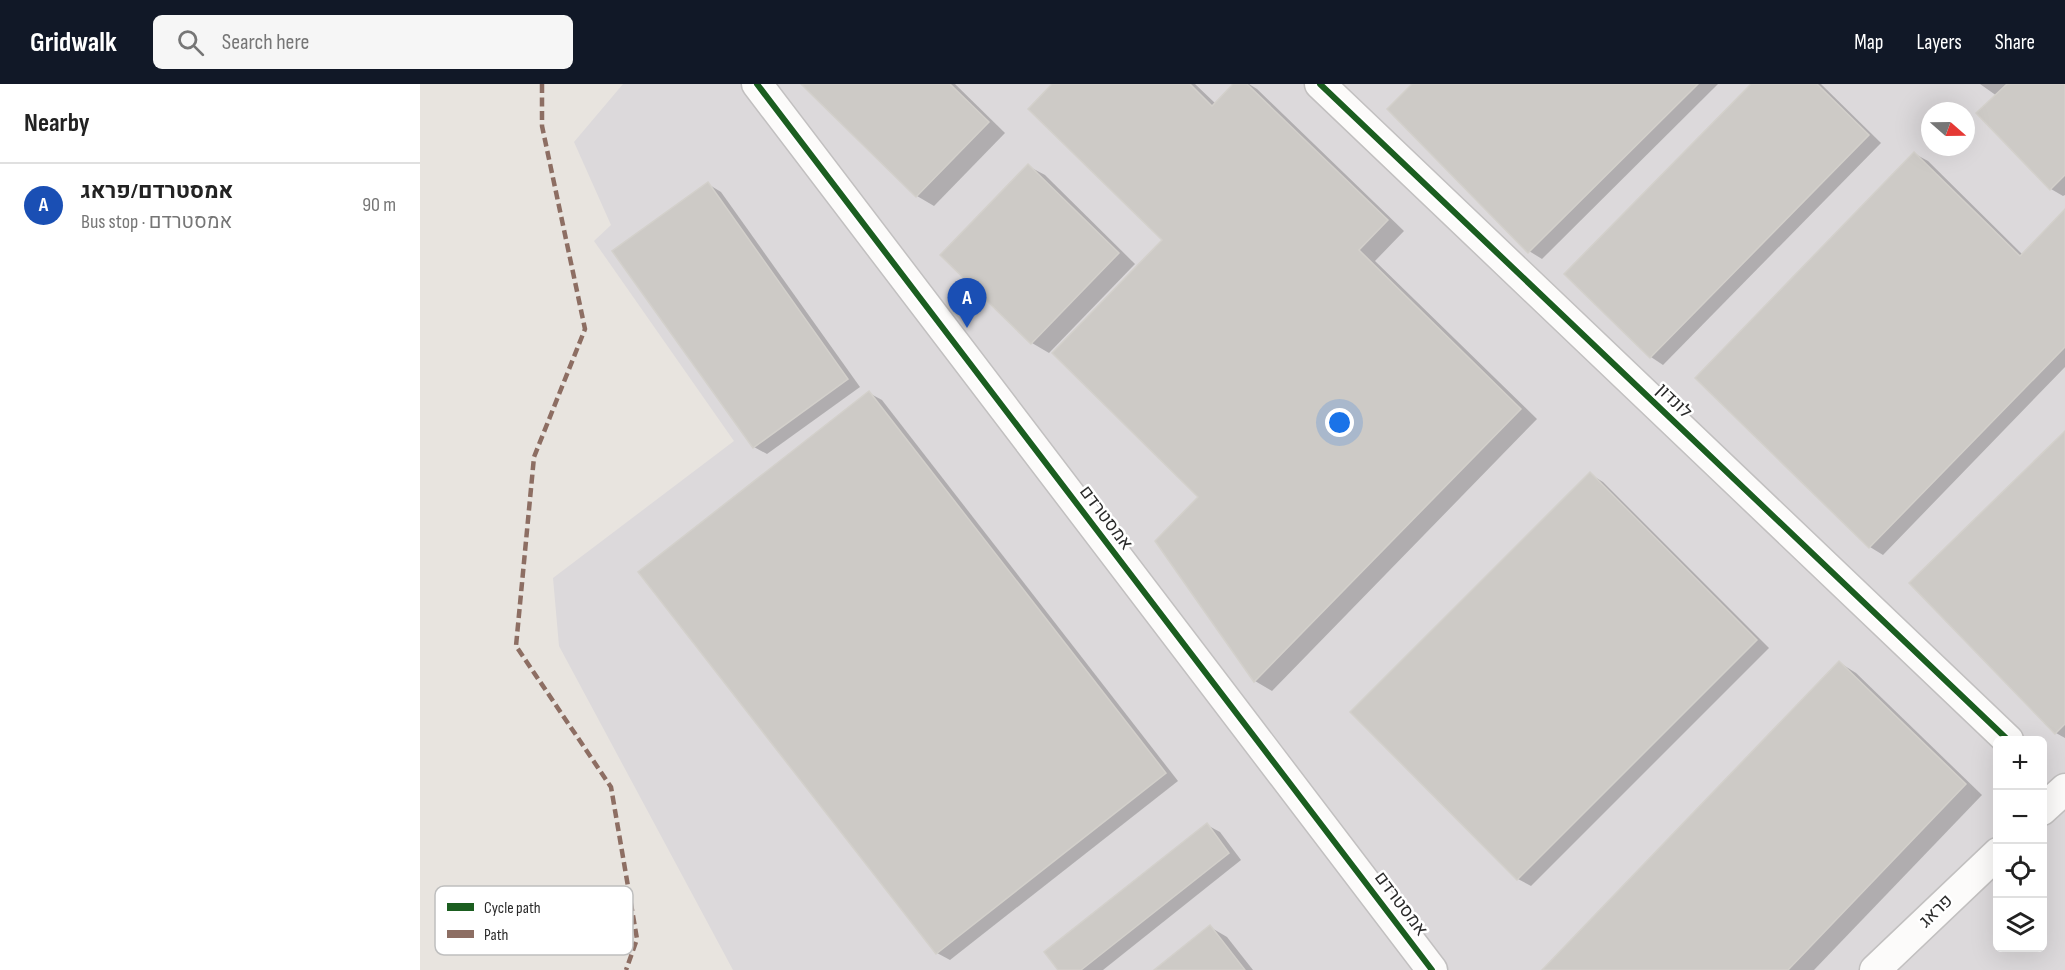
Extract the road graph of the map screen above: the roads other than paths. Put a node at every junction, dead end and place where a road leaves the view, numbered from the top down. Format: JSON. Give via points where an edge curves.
{"nodes":[{"id":1,"x":757,"y":84,"type":"edge"},
{"id":2,"x":1320,"y":84,"type":"edge"},
{"id":3,"x":2003,"y":736,"type":"edge"},
{"id":4,"x":1993,"y":858,"type":"edge"},
{"id":5,"x":1432,"y":970,"type":"edge"},
{"id":6,"x":1875,"y":970,"type":"edge"}],
"edges":[{"from":1,"to":5,"type":"street","name":"אמסטרדם"},
{"from":2,"to":3,"type":"street","name":"לונדון"},
{"from":4,"to":6,"type":"street","name":"פראג"}]}
